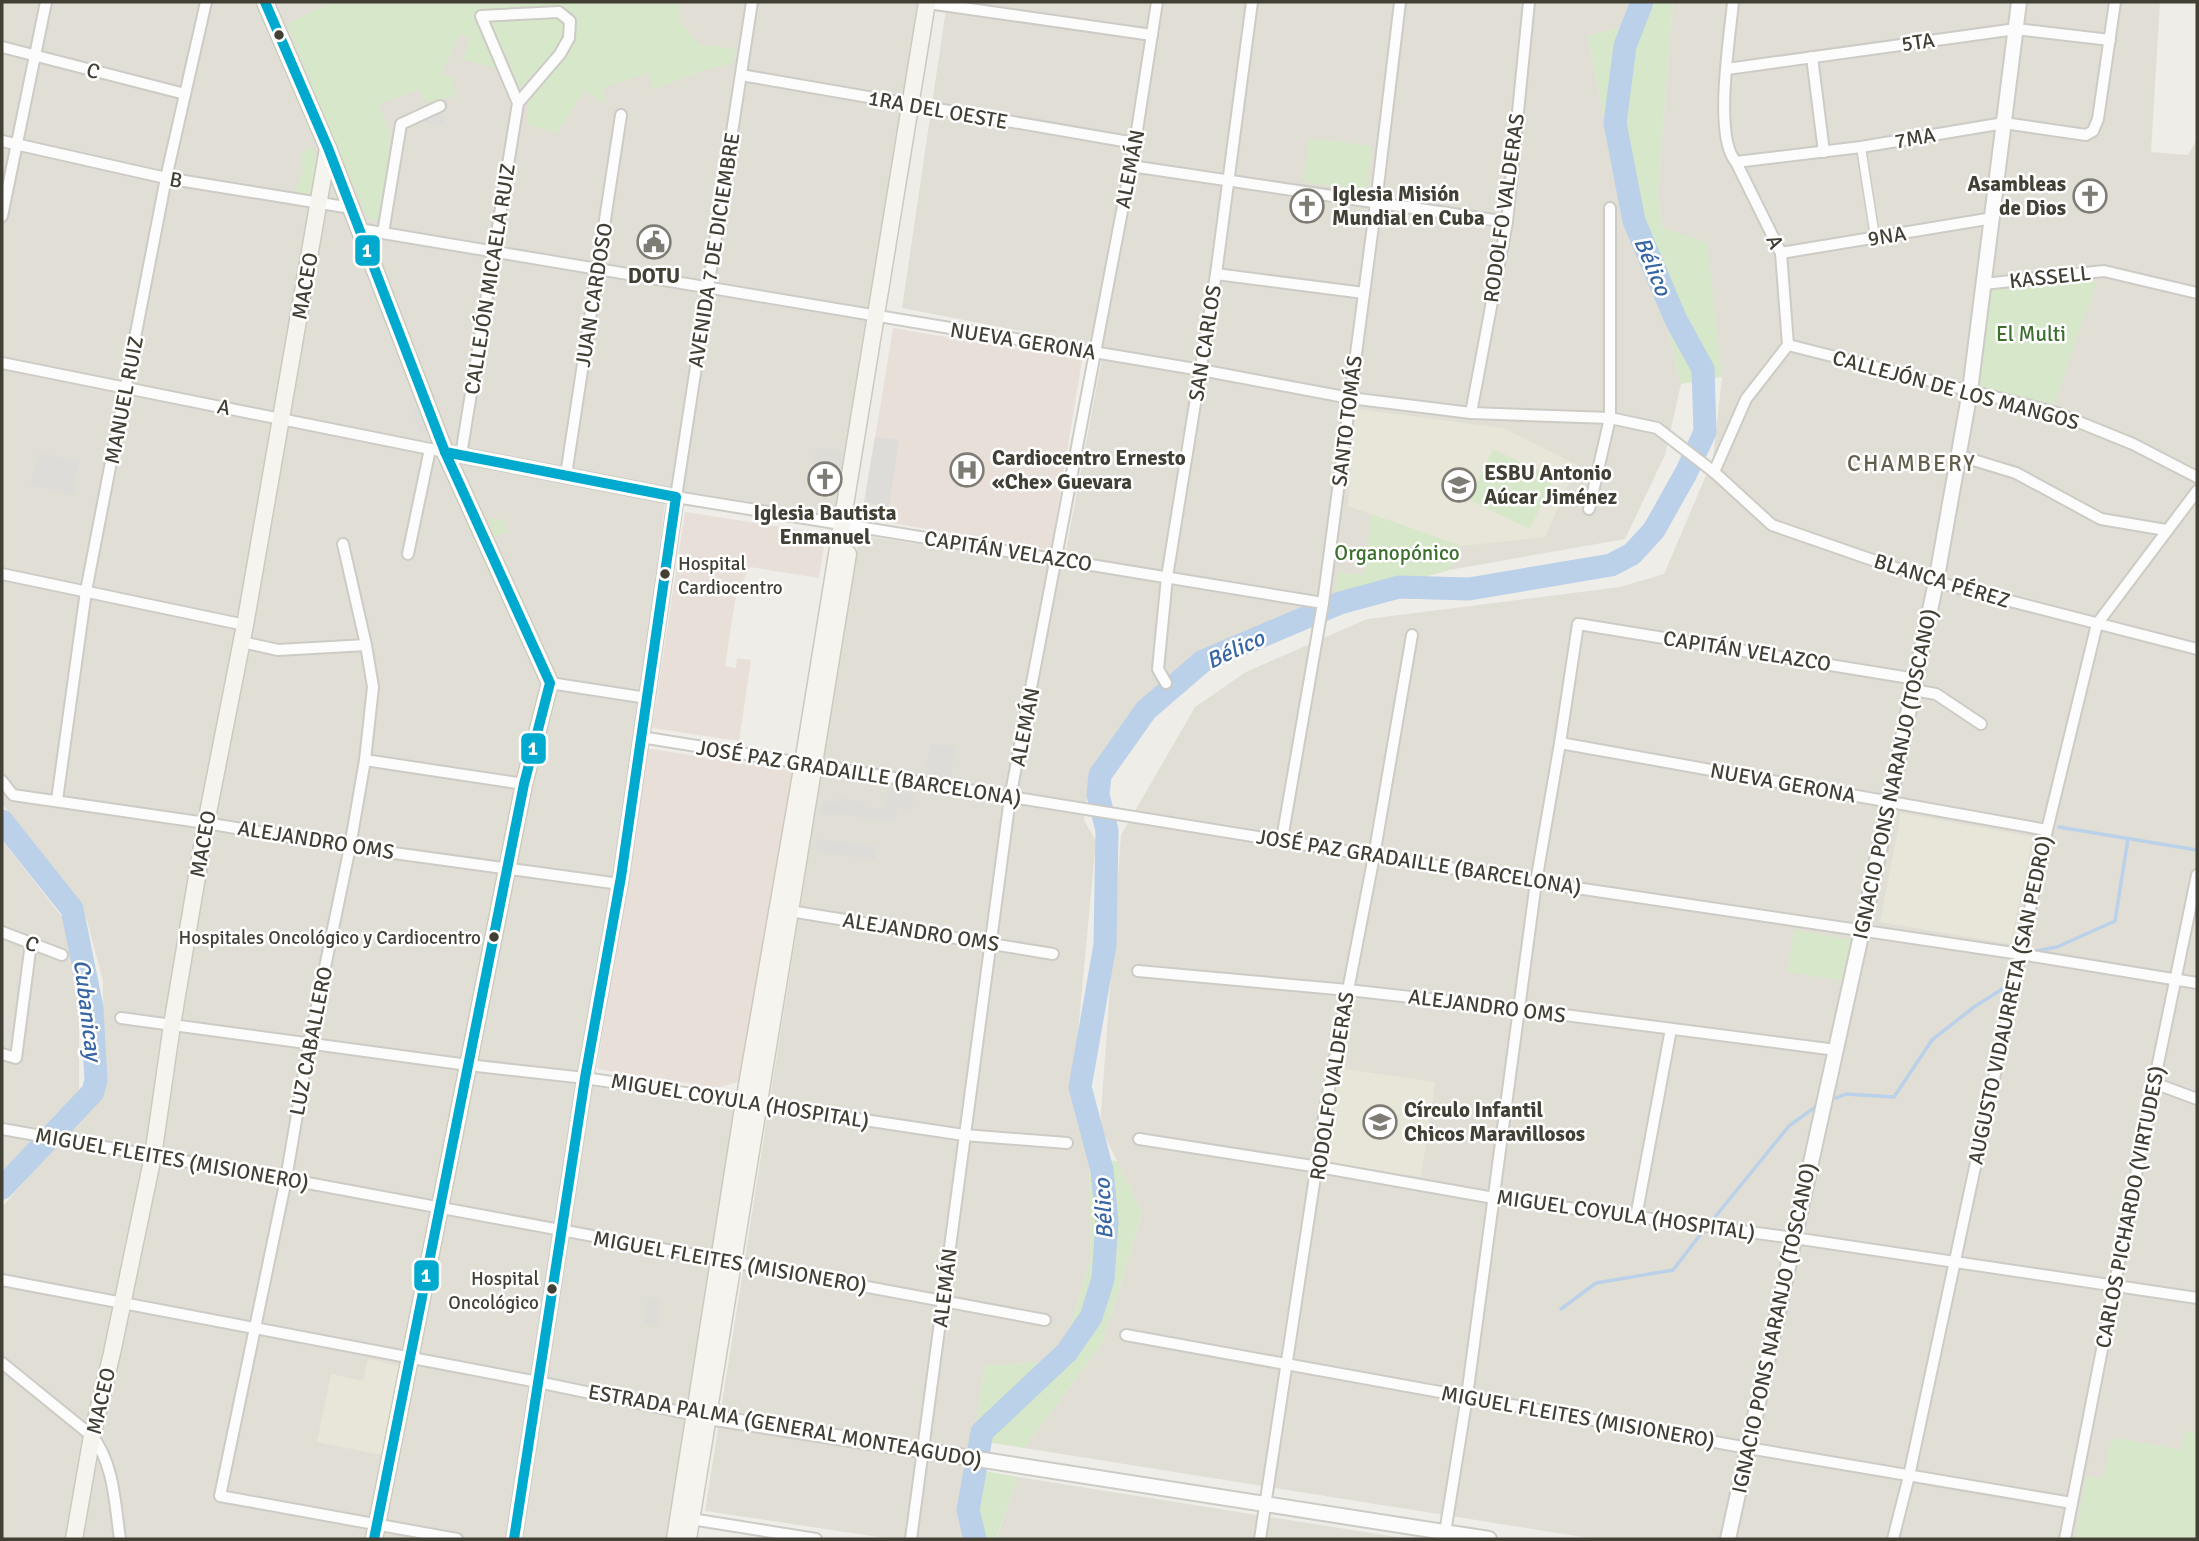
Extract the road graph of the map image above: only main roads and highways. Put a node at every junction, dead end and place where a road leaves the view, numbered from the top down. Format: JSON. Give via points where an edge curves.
{"nodes":[{"id":1,"x":265,"y":2,"type":"edge"},
{"id":2,"x":933,"y":2,"type":"edge"},
{"id":3,"x":328,"y":148,"type":"junction"},
{"id":4,"x":809,"y":764,"type":"junction"},
{"id":5,"x":751,"y":1103,"type":"junction"},
{"id":6,"x":701,"y":1416,"type":"junction"},
{"id":7,"x":376,"y":1532,"type":"edge"},
{"id":8,"x":74,"y":1539,"type":"edge"},
{"id":9,"x":675,"y":1539,"type":"edge"},
{"id":10,"x":688,"y":1539,"type":"edge"}],
"edges":[{"from":1,"to":3,"type":"main road"},
{"from":2,"to":4,"type":"main road"},
{"from":3,"to":7,"type":"main road","via":[[446,452],[550,683],[524,784]]},
{"from":3,"to":8,"type":"main road","name":"MACEO","via":[[246,625],[206,822],[153,1156]]},
{"from":4,"to":5,"type":"main road"},
{"from":4,"to":5,"type":"main road","via":[[790,911]]},
{"from":5,"to":6,"type":"main road"},
{"from":6,"to":9,"type":"main road"},
{"from":6,"to":10,"type":"main road"}]}
